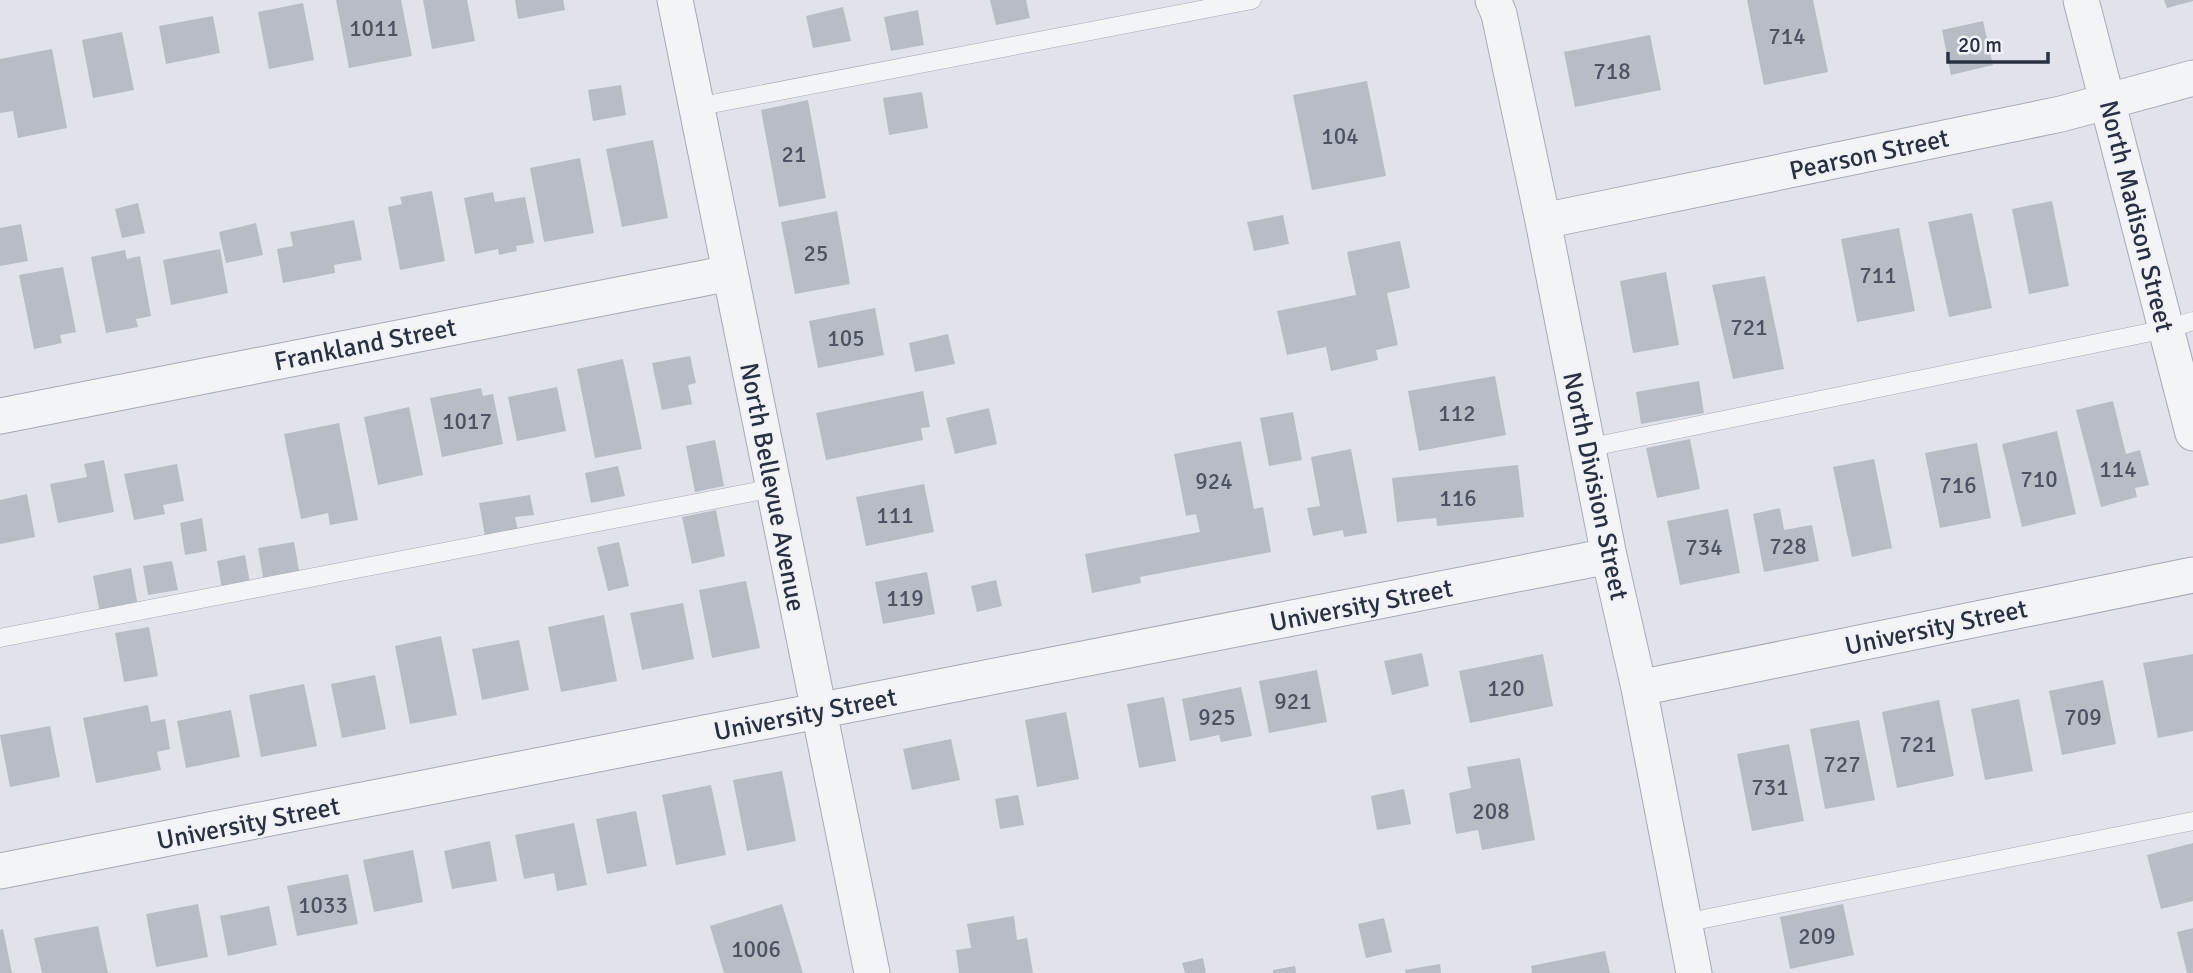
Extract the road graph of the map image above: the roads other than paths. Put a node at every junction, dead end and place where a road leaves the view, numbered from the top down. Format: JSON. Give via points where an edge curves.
{"nodes":[{"id":1,"x":675,"y":0,"type":"edge"},
{"id":2,"x":1252,"y":0,"type":"edge"},
{"id":3,"x":1493,"y":0,"type":"edge"},
{"id":4,"x":2081,"y":0,"type":"edge"},
{"id":5,"x":2193,"y":79,"type":"edge"},
{"id":6,"x":2108,"y":103,"type":"junction"},
{"id":7,"x":696,"y":107,"type":"junction"},
{"id":8,"x":1543,"y":221,"type":"junction"},
{"id":9,"x":730,"y":273,"type":"junction"},
{"id":10,"x":2180,"y":325,"type":"edge"},
{"id":11,"x":0,"y":416,"type":"edge"},
{"id":12,"x":2193,"y":433,"type":"edge"},
{"id":13,"x":1587,"y":448,"type":"junction"},
{"id":14,"x":774,"y":488,"type":"junction"},
{"id":15,"x":1609,"y":556,"type":"junction"},
{"id":16,"x":2193,"y":575,"type":"edge"},
{"id":17,"x":0,"y":638,"type":"edge"},
{"id":18,"x":1639,"y":688,"type":"junction"},
{"id":19,"x":819,"y":711,"type":"junction"},
{"id":20,"x":2193,"y":821,"type":"edge"},
{"id":21,"x":0,"y":871,"type":"edge"},
{"id":22,"x":1684,"y":923,"type":"junction"},
{"id":23,"x":872,"y":973,"type":"edge"},
{"id":24,"x":1694,"y":973,"type":"edge"}],
"edges":[{"from":1,"to":7,"type":"street","name":"North Bellevue Avenue"},
{"from":2,"to":7,"type":"lane"},
{"from":3,"to":8,"type":"street","name":"North Division Street"},
{"from":4,"to":6,"type":"street","name":"North Madison Street"},
{"from":5,"to":6,"type":"street","name":"Pearson Street"},
{"from":6,"to":8,"type":"street","name":"Pearson Street"},
{"from":6,"to":10,"type":"street","name":"North Madison Street"},
{"from":7,"to":9,"type":"street","name":"North Bellevue Avenue"},
{"from":8,"to":13,"type":"street","name":"North Division Street"},
{"from":9,"to":11,"type":"street","name":"Frankland Street"},
{"from":9,"to":14,"type":"street","name":"North Bellevue Avenue"},
{"from":10,"to":12,"type":"street","name":"North Madison Street"},
{"from":10,"to":13,"type":"lane"},
{"from":13,"to":15,"type":"street","name":"North Division Street"},
{"from":14,"to":17,"type":"lane"},
{"from":14,"to":19,"type":"street","name":"North Bellevue Avenue"},
{"from":15,"to":18,"type":"street","name":"North Division Street"},
{"from":15,"to":19,"type":"street","name":"University Street"},
{"from":16,"to":18,"type":"street","name":"University Street"},
{"from":18,"to":22,"type":"street","name":"North Division Street"},
{"from":19,"to":21,"type":"street","name":"University Street"},
{"from":19,"to":23,"type":"street","name":"North Bellevue Avenue"},
{"from":20,"to":22,"type":"lane"},
{"from":22,"to":24,"type":"street","name":"North Division Street"}]}
